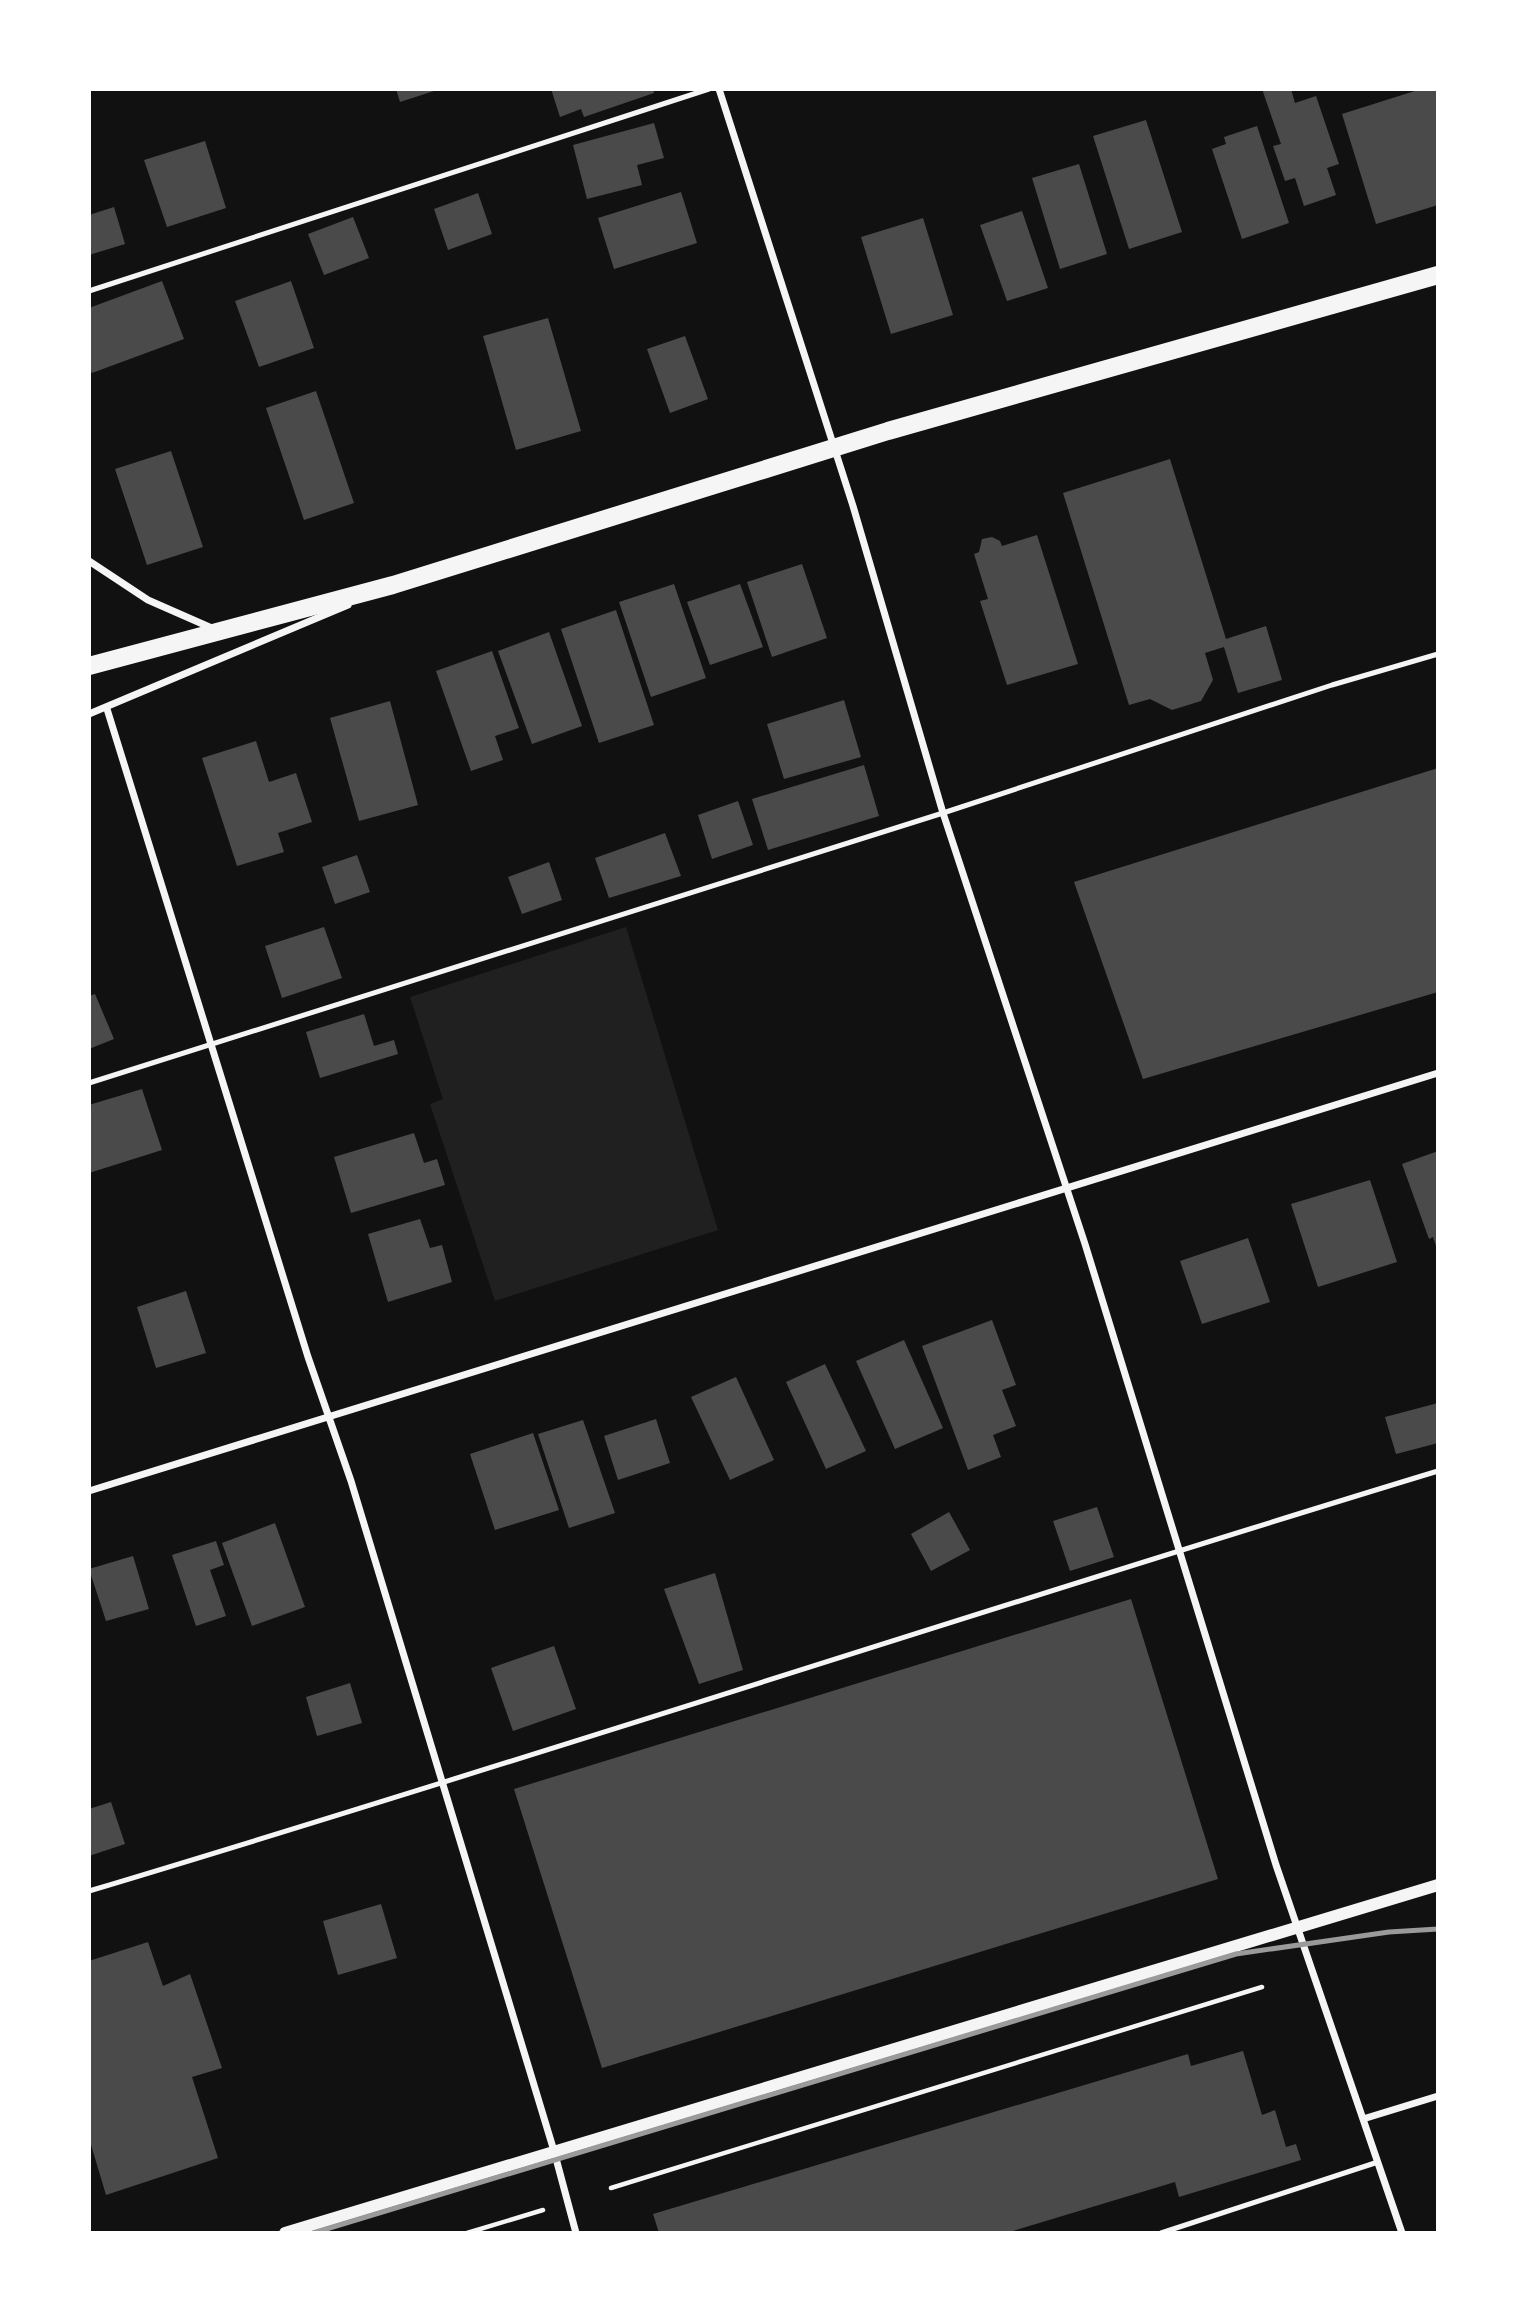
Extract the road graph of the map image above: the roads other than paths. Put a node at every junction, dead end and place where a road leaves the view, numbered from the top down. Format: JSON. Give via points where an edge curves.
{"nodes":[{"id":1,"x":709,"y":89,"type":"edge"},
{"id":2,"x":719,"y":89,"type":"edge"},
{"id":3,"x":1438,"y":275,"type":"edge"},
{"id":4,"x":89,"y":291,"type":"edge"},
{"id":5,"x":833,"y":448,"type":"junction"},
{"id":6,"x":89,"y":561,"type":"edge"},
{"id":7,"x":393,"y":585,"type":"junction"},
{"id":8,"x":220,"y":632,"type":"junction"},
{"id":9,"x":1438,"y":654,"type":"edge"},
{"id":10,"x":89,"y":666,"type":"edge"},
{"id":11,"x":107,"y":709,"type":"junction"},
{"id":12,"x":89,"y":714,"type":"edge"},
{"id":13,"x":943,"y":813,"type":"junction"},
{"id":14,"x":210,"y":1044,"type":"junction"},
{"id":15,"x":1438,"y":1073,"type":"edge"},
{"id":16,"x":89,"y":1083,"type":"edge"},
{"id":17,"x":1068,"y":1188,"type":"junction"},
{"id":18,"x":330,"y":1416,"type":"junction"},
{"id":19,"x":1438,"y":1471,"type":"edge"},
{"id":20,"x":89,"y":1491,"type":"edge"},
{"id":21,"x":1180,"y":1549,"type":"junction"},
{"id":22,"x":444,"y":1784,"type":"junction"},
{"id":23,"x":1438,"y":1885,"type":"edge"},
{"id":24,"x":89,"y":1891,"type":"edge"},
{"id":25,"x":1298,"y":1927,"type":"junction"},
{"id":26,"x":1438,"y":2096,"type":"edge"},
{"id":27,"x":1363,"y":2119,"type":"junction"},
{"id":28,"x":554,"y":2151,"type":"junction"},
{"id":29,"x":1378,"y":2162,"type":"junction"},
{"id":30,"x":285,"y":2233,"type":"edge"},
{"id":31,"x":576,"y":2233,"type":"edge"},
{"id":32,"x":1161,"y":2233,"type":"edge"},
{"id":33,"x":1402,"y":2233,"type":"edge"}],
"edges":[{"from":1,"to":4,"type":"lane"},
{"from":2,"to":5,"type":"street"},
{"from":3,"to":5,"type":"main road"},
{"from":5,"to":7,"type":"main road"},
{"from":5,"to":13,"type":"street"},
{"from":6,"to":8,"type":"street","via":[[148,600]]},
{"from":7,"to":8,"type":"main road"},
{"from":7,"to":11,"type":"street"},
{"from":8,"to":10,"type":"main road"},
{"from":9,"to":13,"type":"lane"},
{"from":11,"to":12,"type":"street"},
{"from":11,"to":14,"type":"street"},
{"from":13,"to":14,"type":"lane"},
{"from":13,"to":17,"type":"street"},
{"from":14,"to":16,"type":"lane"},
{"from":14,"to":18,"type":"street"},
{"from":15,"to":17,"type":"street"},
{"from":17,"to":18,"type":"street"},
{"from":17,"to":21,"type":"street"},
{"from":18,"to":20,"type":"street"},
{"from":18,"to":22,"type":"street"},
{"from":19,"to":21,"type":"lane"},
{"from":21,"to":22,"type":"lane"},
{"from":21,"to":25,"type":"street"},
{"from":22,"to":24,"type":"lane"},
{"from":22,"to":28,"type":"street"},
{"from":23,"to":25,"type":"street"},
{"from":25,"to":27,"type":"street"},
{"from":25,"to":28,"type":"street"},
{"from":26,"to":27,"type":"street"},
{"from":27,"to":29,"type":"street"},
{"from":28,"to":30,"type":"street"},
{"from":28,"to":31,"type":"street"},
{"from":29,"to":32,"type":"lane"},
{"from":29,"to":33,"type":"street"}]}
